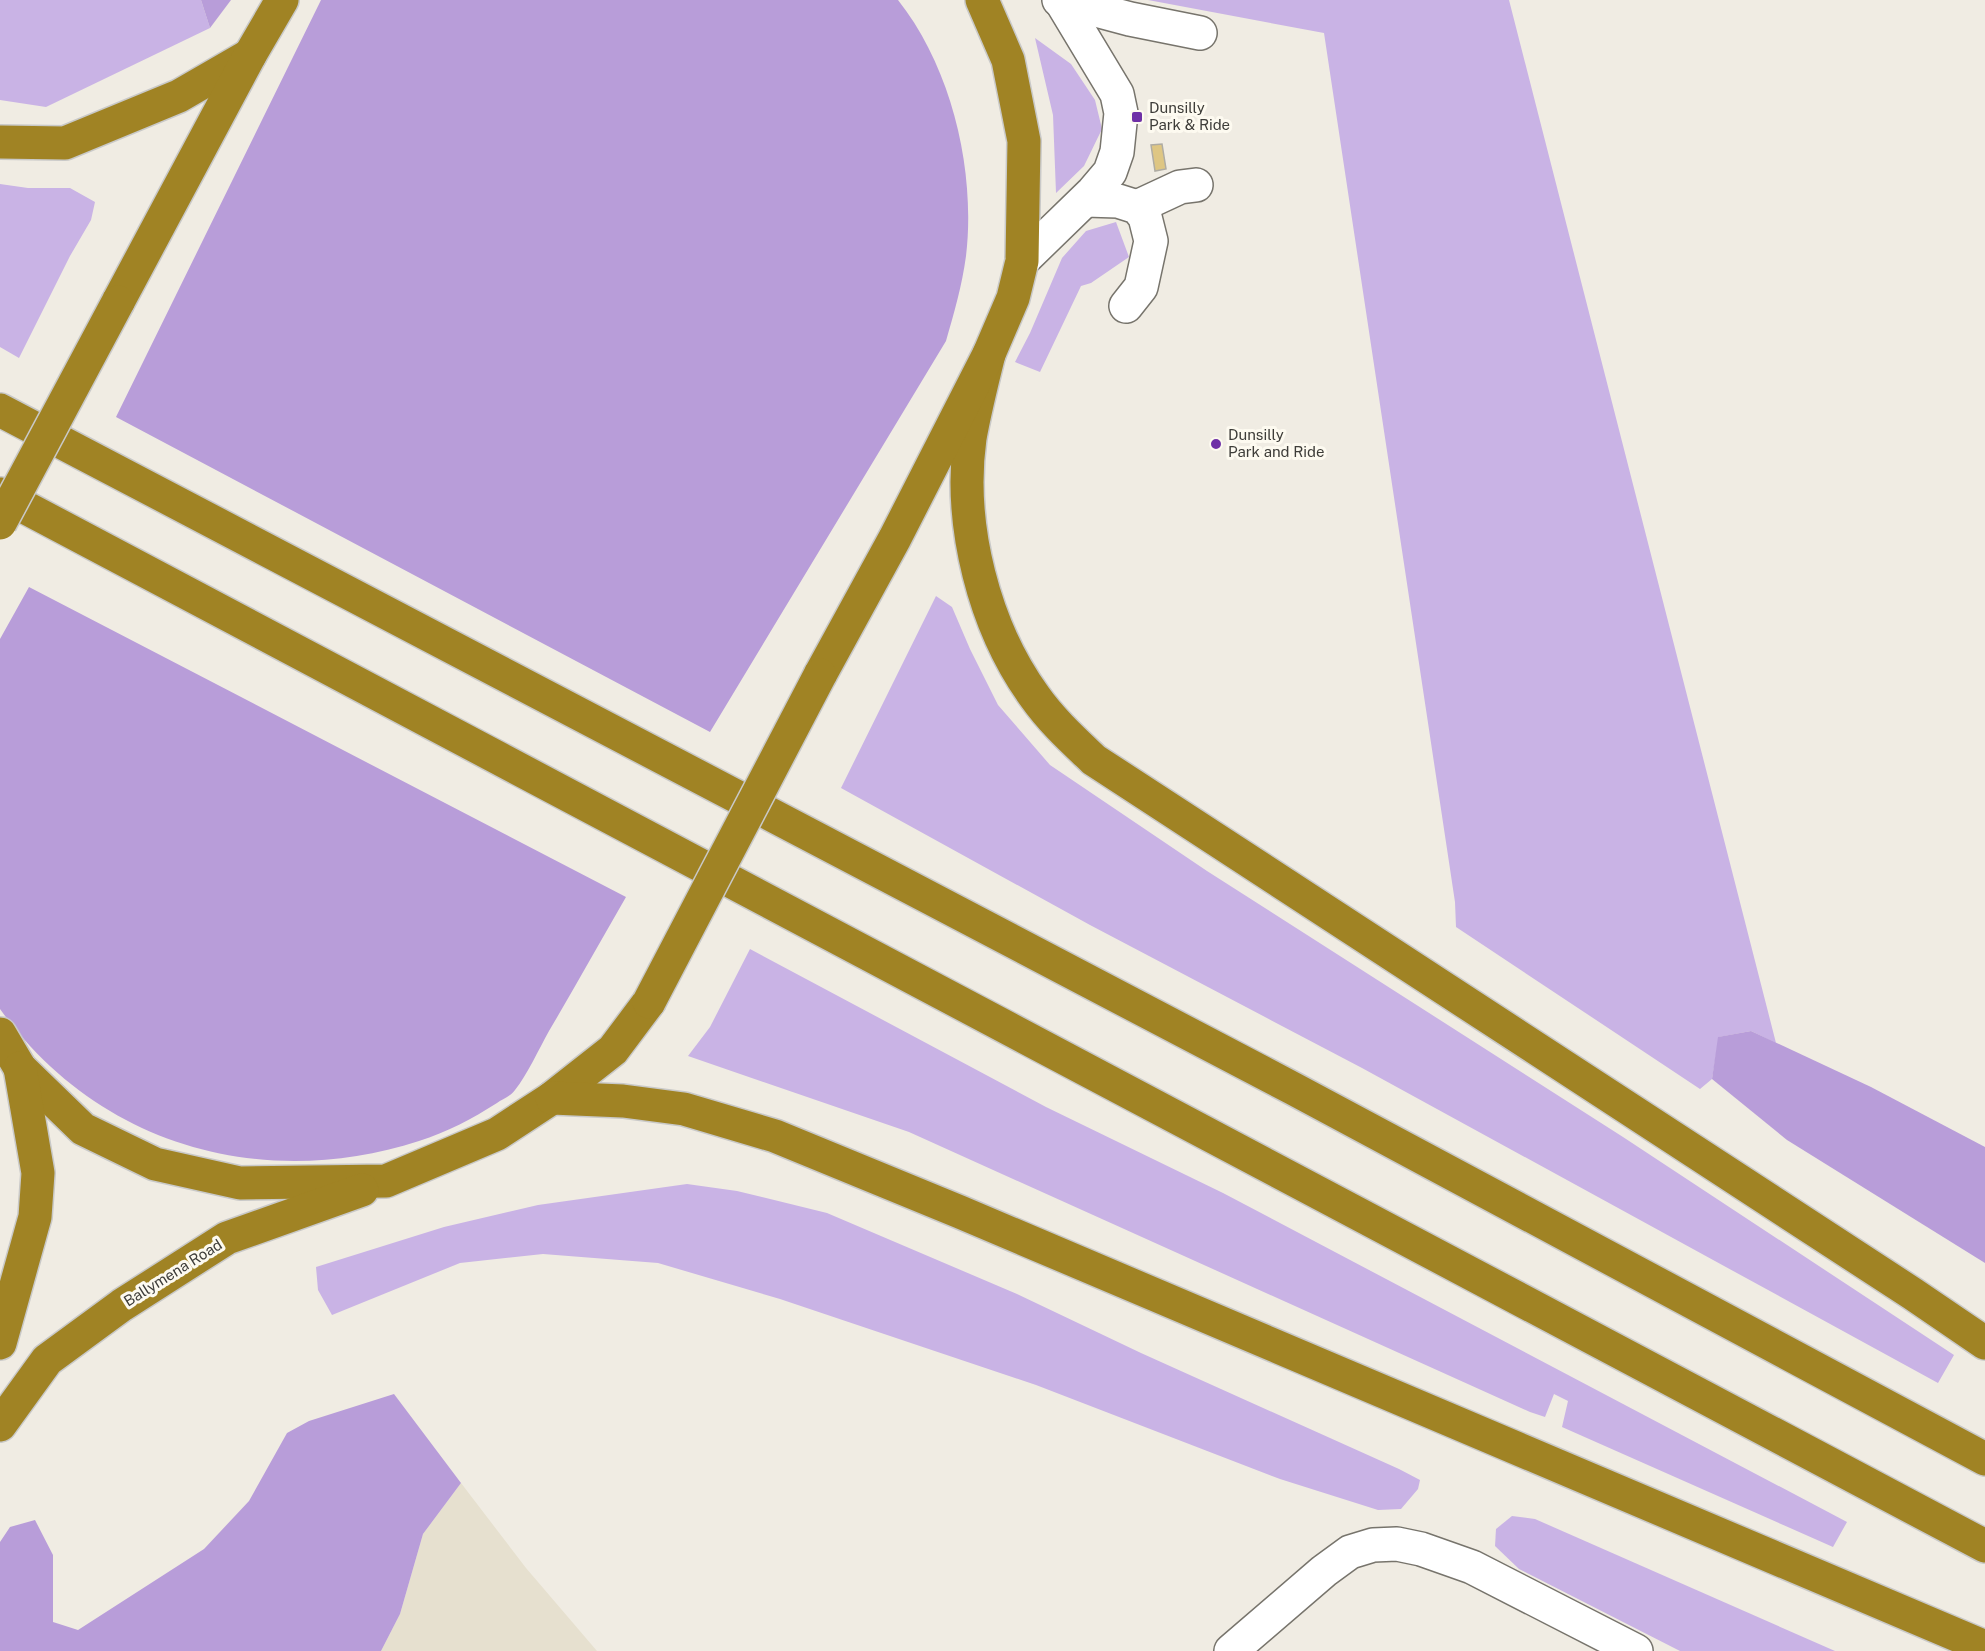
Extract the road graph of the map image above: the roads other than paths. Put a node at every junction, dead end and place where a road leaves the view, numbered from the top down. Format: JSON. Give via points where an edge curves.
{"nodes":[{"id":1,"x":282,"y":0,"type":"edge"},
{"id":2,"x":982,"y":0,"type":"edge"},
{"id":3,"x":1060,"y":0,"type":"edge"},
{"id":4,"x":1200,"y":33,"type":"dead end"},
{"id":5,"x":250,"y":55,"type":"junction"},
{"id":6,"x":0,"y":142,"type":"edge"},
{"id":7,"x":1196,"y":185,"type":"dead end"},
{"id":8,"x":1086,"y":200,"type":"junction"},
{"id":9,"x":1137,"y":207,"type":"junction"},
{"id":10,"x":1022,"y":261,"type":"junction"},
{"id":11,"x":1126,"y":306,"type":"dead end"},
{"id":12,"x":989,"y":354,"type":"junction"},
{"id":13,"x":0,"y":410,"type":"edge"},
{"id":14,"x":0,"y":494,"type":"edge"},
{"id":15,"x":0,"y":523,"type":"edge"},
{"id":16,"x":0,"y":1034,"type":"edge"},
{"id":17,"x":20,"y":1068,"type":"junction"},
{"id":18,"x":552,"y":1098,"type":"junction"},
{"id":19,"x":386,"y":1181,"type":"junction"},
{"id":20,"x":0,"y":1343,"type":"edge"},
{"id":21,"x":1985,"y":1343,"type":"edge"},
{"id":22,"x":0,"y":1425,"type":"edge"},
{"id":23,"x":1985,"y":1459,"type":"edge"},
{"id":24,"x":1985,"y":1546,"type":"edge"},
{"id":25,"x":1985,"y":1647,"type":"edge"},
{"id":26,"x":1231,"y":1651,"type":"edge"},
{"id":27,"x":1636,"y":1651,"type":"edge"}],
"edges":[{"from":1,"to":5,"type":"highway"},
{"from":2,"to":10,"type":"highway","via":[[1008,60],[1024,141]]},
{"from":3,"to":4,"type":"street"},
{"from":3,"to":8,"type":"street","via":[[1117,94],[1121,113],[1117,152],[1110,172]]},
{"from":5,"to":6,"type":"highway","via":[[179,96],[65,143]]},
{"from":5,"to":15,"type":"highway","bridge":true},
{"from":7,"to":9,"type":"street","via":[[1180,187]]},
{"from":8,"to":9,"type":"street","via":[[1118,201]]},
{"from":8,"to":10,"type":"street"},
{"from":9,"to":11,"type":"street","via":[[1145,217],[1151,241],[1141,287]]},
{"from":10,"to":12,"type":"highway","via":[[1013,298]]},
{"from":12,"to":18,"type":"highway","name":"Ballymena Road","bridge":true,"via":[[649,1002],[613,1050]]},
{"from":12,"to":21,"type":"highway","via":[[969,450],[967,500],[977,567],[995,626],[1015,666],[1061,729],[1104,767]]},
{"from":13,"to":23,"type":"highway","via":[[1294,1089]]},
{"from":14,"to":24,"type":"highway"},
{"from":16,"to":17,"type":"highway"},
{"from":17,"to":19,"type":"highway","via":[[83,1129],[155,1164],[240,1183]]},
{"from":17,"to":20,"type":"highway","via":[[38,1173],[35,1217]]},
{"from":18,"to":19,"type":"highway","name":"Ballymena Road","via":[[497,1134]]},
{"from":18,"to":25,"type":"highway","via":[[684,1109],[775,1136]]},
{"from":19,"to":22,"type":"highway","name":"Ballymena Road","via":[[227,1238],[122,1305],[47,1360]]},
{"from":26,"to":27,"type":"street","via":[[1350,1552],[1373,1545],[1397,1544],[1472,1567]]}]}
